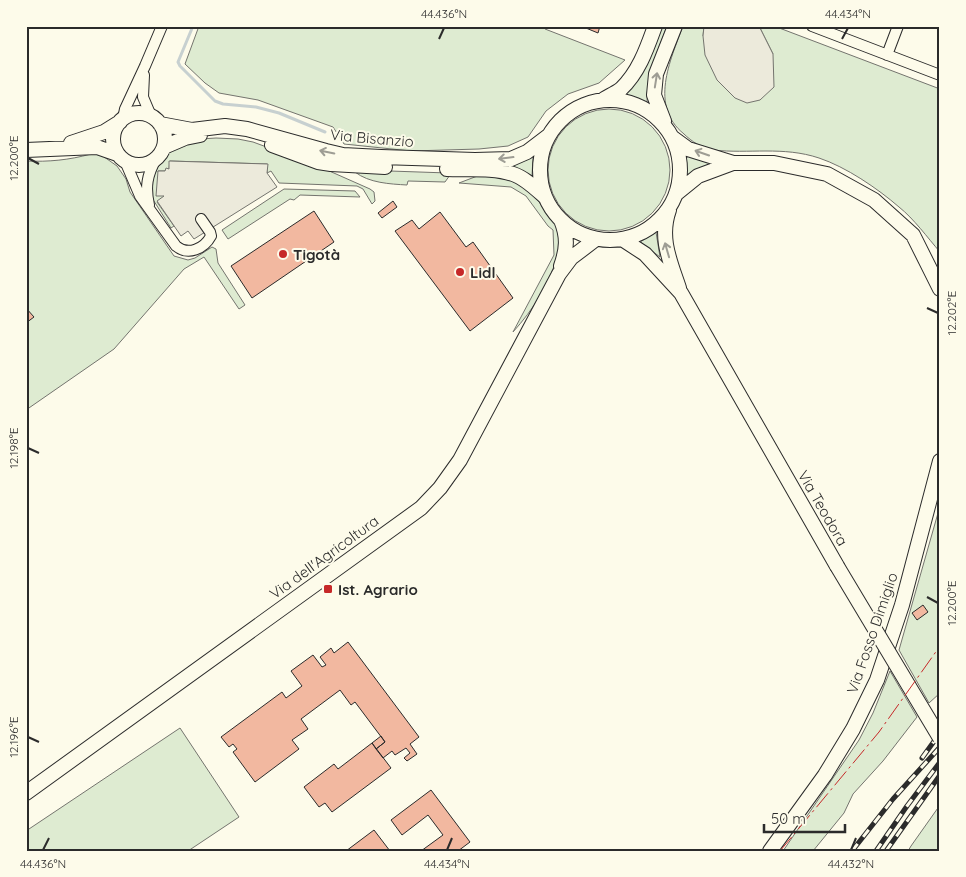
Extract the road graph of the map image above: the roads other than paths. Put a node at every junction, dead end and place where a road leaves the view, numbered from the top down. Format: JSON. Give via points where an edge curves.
{"nodes":[{"id":1,"x":162,"y":26,"type":"edge"},
{"id":2,"x":655,"y":26,"type":"edge"},
{"id":3,"x":675,"y":26,"type":"edge"},
{"id":4,"x":812,"y":26,"type":"edge"},
{"id":5,"x":898,"y":26,"type":"edge"},
{"id":6,"x":887,"y":55,"type":"junction"},
{"id":7,"x":145,"y":66,"type":"junction"},
{"id":8,"x":940,"y":75,"type":"edge"},
{"id":9,"x":604,"y":99,"type":"junction"},
{"id":10,"x":121,"y":120,"type":"junction"},
{"id":11,"x":155,"y":120,"type":"junction"},
{"id":12,"x":669,"y":132,"type":"junction"},
{"id":13,"x":549,"y":136,"type":"junction"},
{"id":14,"x":54,"y":148,"type":"junction"},
{"id":15,"x":26,"y":150,"type":"edge"},
{"id":16,"x":160,"y":153,"type":"junction"},
{"id":17,"x":121,"y":157,"type":"junction"},
{"id":18,"x":733,"y":163,"type":"junction"},
{"id":19,"x":676,"y":193,"type":"junction"},
{"id":20,"x":545,"y":197,"type":"junction"},
{"id":21,"x":670,"y":206,"type":"junction"},
{"id":22,"x":150,"y":208,"type":"junction"},
{"id":23,"x":201,"y":219,"type":"dead end"},
{"id":24,"x":561,"y":220,"type":"junction"},
{"id":25,"x":596,"y":239,"type":"junction"},
{"id":26,"x":622,"y":239,"type":"junction"},
{"id":27,"x":559,"y":274,"type":"junction"},
{"id":28,"x":940,"y":289,"type":"edge"},
{"id":29,"x":681,"y":294,"type":"junction"},
{"id":30,"x":940,"y":461,"type":"edge"},
{"id":31,"x":940,"y":738,"type":"edge"},
{"id":32,"x":26,"y":793,"type":"edge"},
{"id":33,"x":770,"y":851,"type":"edge"}],
"edges":[{"from":1,"to":7,"type":"street"},
{"from":2,"to":9,"type":"main road","via":[[633,74],[620,89]]},
{"from":12,"to":3,"type":"main road","one_way":true,"via":[[654,95],[656,74]]},
{"from":4,"to":6,"type":"street"},
{"from":5,"to":6,"type":"street"},
{"from":6,"to":8,"type":"street"},
{"from":7,"to":10,"type":"street"},
{"from":7,"to":11,"type":"street","via":[[142,90]]},
{"from":9,"to":12,"type":"main road","via":[[627,101],[649,110]]},
{"from":9,"to":13,"type":"main road","via":[[584,104],[566,114]]},
{"from":10,"to":11,"type":"main road","via":[[136,113]]},
{"from":10,"to":14,"type":"main road","via":[[104,132]]},
{"from":10,"to":17,"type":"main road","via":[[113,137]]},
{"from":13,"to":11,"type":"main road","name":"Via Bisanzio","one_way":true,"via":[[527,152],[512,158],[410,158],[343,155],[247,128],[225,126],[192,130]]},
{"from":11,"to":16,"type":"main road","via":[[164,131]]},
{"from":18,"to":12,"type":"main road","one_way":true,"via":[[688,149]]},
{"from":12,"to":19,"type":"main road","via":[[679,156]]},
{"from":13,"to":20,"type":"main road","via":[[540,164],[540,181]]},
{"from":14,"to":15,"type":"main road"},
{"from":14,"to":17,"type":"main road","via":[[97,147]]},
{"from":16,"to":17,"type":"main road","via":[[149,164],[141,165],[132,165]]},
{"from":16,"to":20,"type":"main road","name":"Via Bisanzio","via":[[185,138],[207,134],[241,135],[330,164],[502,171],[529,183]]},
{"from":16,"to":22,"type":"street","via":[[146,184]]},
{"from":17,"to":22,"type":"street","via":[[140,196]]},
{"from":18,"to":19,"type":"main road","via":[[698,176]]},
{"from":18,"to":28,"type":"main road","via":[[774,163],[828,174],[874,200],[913,235]]},
{"from":19,"to":21,"type":"main road"},
{"from":20,"to":24,"type":"main road"},
{"from":21,"to":26,"type":"main road","via":[[650,228]]},
{"from":29,"to":21,"type":"main road","name":"Via Teodora","one_way":true,"via":[[665,244],[664,223]]},
{"from":22,"to":23,"type":"street","via":[[176,246],[185,251],[192,251],[209,241],[210,232]]},
{"from":24,"to":25,"type":"main road","via":[[580,234]]},
{"from":24,"to":27,"type":"main road","name":"Via dell'Agricoltura","via":[[567,246]]},
{"from":25,"to":26,"type":"main road"},
{"from":25,"to":27,"type":"main road","name":"Via dell'Agricoltura","via":[[571,258]]},
{"from":26,"to":29,"type":"main road","name":"Via Teodora","via":[[645,254]]},
{"from":27,"to":32,"type":"main road","name":"Via dell'Agricoltura","via":[[460,460],[421,508]]},
{"from":29,"to":31,"type":"main road","name":"Via Teodora","bridge":true},
{"from":30,"to":33,"type":"main road","name":"Via Fosso Dimiglio","via":[[902,605],[877,680],[826,775]]}]}
